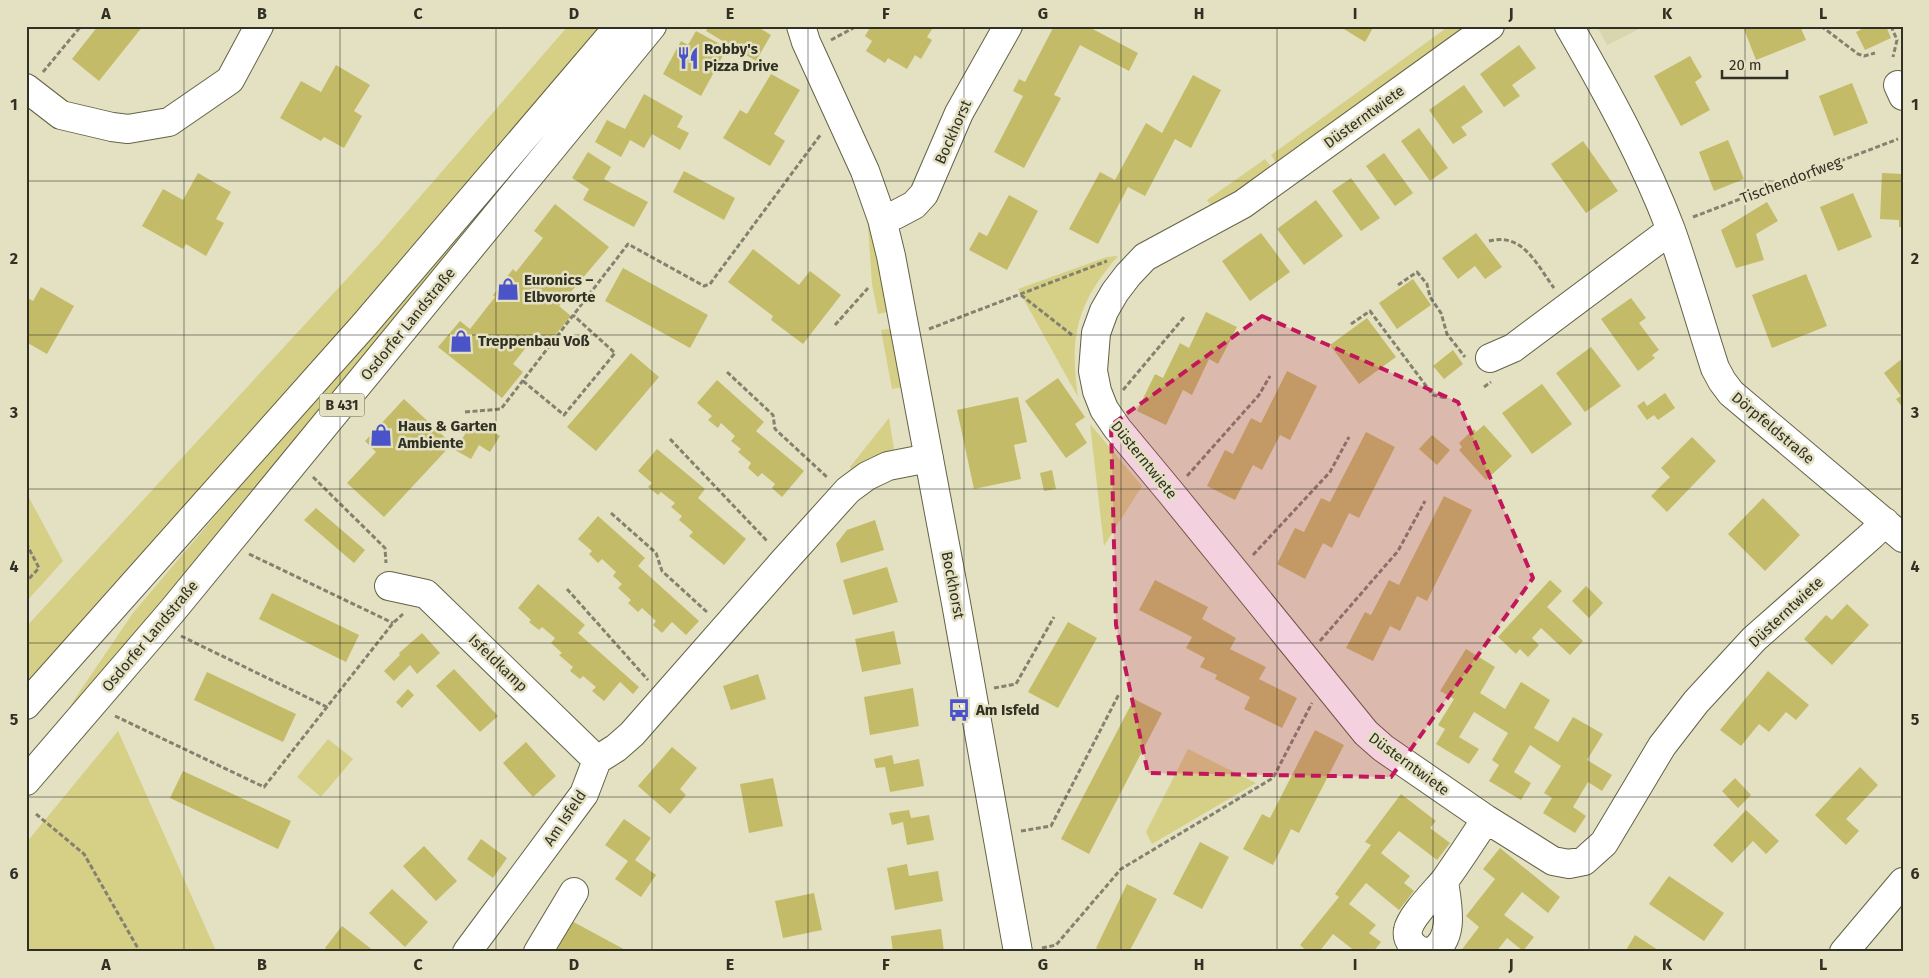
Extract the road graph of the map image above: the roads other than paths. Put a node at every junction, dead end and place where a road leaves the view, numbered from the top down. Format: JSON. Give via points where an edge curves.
{"nodes":[{"id":1,"x":259,"y":26,"type":"edge"},
{"id":2,"x":619,"y":26,"type":"edge"},
{"id":3,"x":652,"y":26,"type":"edge"},
{"id":4,"x":801,"y":26,"type":"edge"},
{"id":5,"x":1008,"y":26,"type":"edge"},
{"id":6,"x":1490,"y":26,"type":"edge"},
{"id":7,"x":1569,"y":26,"type":"edge"},
{"id":8,"x":27,"y":89,"type":"edge"},
{"id":9,"x":882,"y":219,"type":"junction"},
{"id":10,"x":1677,"y":225,"type":"junction"},
{"id":11,"x":1479,"y":359,"type":"road end"},
{"id":12,"x":929,"y":458,"type":"junction"},
{"id":13,"x":1894,"y":530,"type":"edge"},
{"id":14,"x":389,"y":586,"type":"road end"},
{"id":15,"x":26,"y":705,"type":"edge"},
{"id":16,"x":597,"y":760,"type":"junction"},
{"id":17,"x":26,"y":781,"type":"edge"},
{"id":18,"x":1486,"y":819,"type":"junction"},
{"id":19,"x":1444,"y":881,"type":"junction"},
{"id":20,"x":1903,"y":882,"type":"edge"},
{"id":21,"x":574,"y":892,"type":"dead end"},
{"id":22,"x":1029,"y":950,"type":"edge"},
{"id":23,"x":467,"y":952,"type":"edge"},
{"id":24,"x":538,"y":952,"type":"edge"},
{"id":25,"x":1425,"y":952,"type":"edge"},
{"id":26,"x":1431,"y":952,"type":"edge"},
{"id":27,"x":1844,"y":952,"type":"edge"}],
"edges":[{"from":1,"to":8,"type":"street","via":[[230,80],[169,122],[128,129],[112,127],[61,115]]},
{"from":2,"to":15,"type":"street","name":"Osdorfer Landstraße","number":"B 431","via":[[365,324]]},
{"from":3,"to":17,"type":"street","name":"Osdorfer Landstraße","number":"B 431","via":[[191,588]]},
{"from":4,"to":9,"type":"street","name":"Bockhorst","via":[[866,171]]},
{"from":5,"to":9,"type":"street","name":"Bockhorst","via":[[959,112],[924,194],[914,205]]},
{"from":6,"to":18,"type":"street","name":"Düsterntwiete","via":[[1243,204],[1145,257],[1123,280],[1104,311],[1096,333],[1093,371],[1096,391],[1104,410],[1117,428],[1351,717],[1383,748]]},
{"from":7,"to":10,"type":"street","name":"Dörpfeldstraße"},
{"from":9,"to":12,"type":"street","name":"Bockhorst"},
{"from":10,"to":11,"type":"street","via":[[1513,348]]},
{"from":10,"to":13,"type":"street","name":"Dörpfeldstraße","via":[[1715,368],[1722,381],[1731,393]]},
{"from":12,"to":16,"type":"street","via":[[888,466],[848,490],[632,734]]},
{"from":12,"to":22,"type":"street","name":"Bockhorst"},
{"from":13,"to":18,"type":"street","name":"Düsterntwiete","via":[[1872,535],[1754,639],[1696,702],[1662,746],[1604,843],[1584,861],[1569,864],[1553,861]]},
{"from":14,"to":16,"type":"street","name":"Isfeldkamp","via":[[426,594]]},
{"from":16,"to":23,"type":"street","name":"Am Isfeld","via":[[584,794]]},
{"from":18,"to":19,"type":"street"},
{"from":19,"to":25,"type":"street","via":[[1408,929],[1408,938],[1413,946]]},
{"from":19,"to":26,"type":"street","via":[[1448,927],[1445,939]]},
{"from":20,"to":27,"type":"street"},
{"from":21,"to":24,"type":"street"}]}
